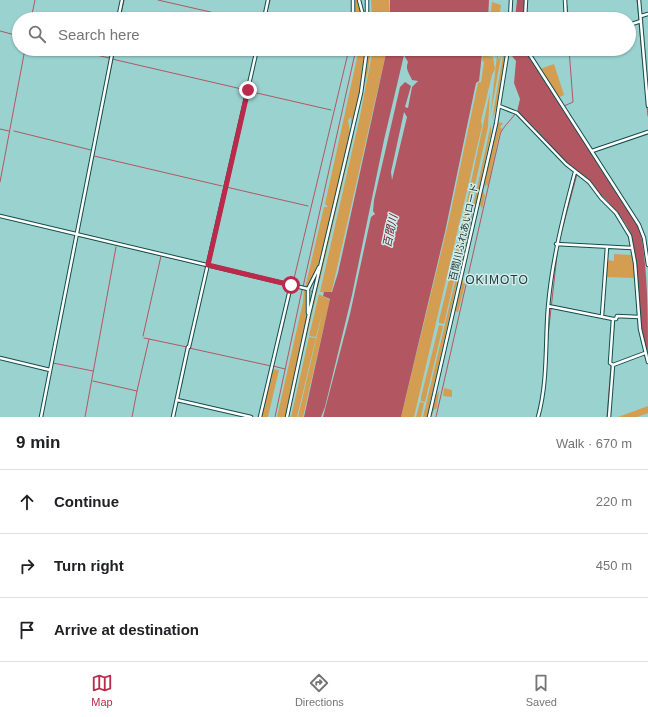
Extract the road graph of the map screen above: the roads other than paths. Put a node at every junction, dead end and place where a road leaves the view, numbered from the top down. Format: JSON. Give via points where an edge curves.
{"nodes":[{"id":1,"x":122,"y":0,"type":"edge"},
{"id":2,"x":268,"y":0,"type":"edge"},
{"id":3,"x":352,"y":0,"type":"edge"},
{"id":4,"x":359,"y":0,"type":"edge"},
{"id":5,"x":367,"y":0,"type":"edge"},
{"id":6,"x":511,"y":0,"type":"edge"},
{"id":7,"x":526,"y":0,"type":"edge"},
{"id":8,"x":565,"y":0,"type":"edge"},
{"id":9,"x":639,"y":0,"type":"edge"},
{"id":10,"x":119,"y":12,"type":"edge"},
{"id":11,"x":265,"y":12,"type":"edge"},
{"id":12,"x":353,"y":12,"type":"edge"},
{"id":13,"x":362,"y":12,"type":"edge"},
{"id":14,"x":367,"y":12,"type":"edge"},
{"id":15,"x":510,"y":12,"type":"edge"},
{"id":16,"x":525,"y":12,"type":"edge"},
{"id":17,"x":566,"y":12,"type":"edge"},
{"id":18,"x":648,"y":14,"type":"edge"},
{"id":19,"x":641,"y":16,"type":"junction"},
{"id":20,"x":640,"y":21,"type":"junction"},
{"id":21,"x":636,"y":22,"type":"edge"},
{"id":22,"x":112,"y":56,"type":"edge"},
{"id":23,"x":255,"y":56,"type":"edge"},
{"id":24,"x":366,"y":56,"type":"edge"},
{"id":25,"x":507,"y":56,"type":"edge"},
{"id":26,"x":531,"y":56,"type":"edge"},
{"id":27,"x":499,"y":106,"type":"junction"},
{"id":28,"x":648,"y":106,"type":"edge"},
{"id":29,"x":648,"y":132,"type":"edge"},
{"id":30,"x":592,"y":151,"type":"junction"},
{"id":31,"x":575,"y":172,"type":"junction"},
{"id":32,"x":0,"y":216,"type":"edge"},
{"id":33,"x":76,"y":234,"type":"junction"},
{"id":34,"x":558,"y":244,"type":"junction"},
{"id":35,"x":607,"y":246,"type":"junction"},
{"id":36,"x":632,"y":248,"type":"junction"},
{"id":37,"x":320,"y":265,"type":"junction"},
{"id":38,"x":648,"y":265,"type":"edge"},
{"id":39,"x":207,"y":266,"type":"junction"},
{"id":40,"x":291,"y":286,"type":"junction"},
{"id":41,"x":308,"y":289,"type":"junction"},
{"id":42,"x":550,"y":306,"type":"junction"},
{"id":43,"x":309,"y":314,"type":"junction"},
{"id":44,"x":602,"y":315,"type":"junction"},
{"id":45,"x":639,"y":317,"type":"junction"},
{"id":46,"x":614,"y":319,"type":"junction"},
{"id":47,"x":645,"y":353,"type":"junction"},
{"id":48,"x":0,"y":358,"type":"edge"},
{"id":49,"x":648,"y":362,"type":"edge"},
{"id":50,"x":612,"y":365,"type":"junction"},
{"id":51,"x":50,"y":370,"type":"junction"},
{"id":52,"x":177,"y":400,"type":"junction"},
{"id":53,"x":41,"y":417,"type":"edge"},
{"id":54,"x":173,"y":417,"type":"edge"},
{"id":55,"x":251,"y":417,"type":"edge"},
{"id":56,"x":260,"y":417,"type":"edge"},
{"id":57,"x":287,"y":417,"type":"edge"},
{"id":58,"x":429,"y":417,"type":"edge"},
{"id":59,"x":538,"y":417,"type":"edge"},
{"id":60,"x":609,"y":417,"type":"edge"}],
"edges":[{"from":1,"to":10,"type":"street"},
{"from":2,"to":11,"type":"street"},
{"from":3,"to":12,"type":"street"},
{"from":4,"to":13,"type":"street"},
{"from":5,"to":14,"type":"street"},
{"from":6,"to":15,"type":"street"},
{"from":7,"to":16,"type":"street"},
{"from":8,"to":17,"type":"street"},
{"from":9,"to":19,"type":"street"},
{"from":18,"to":19,"type":"street"},
{"from":19,"to":20,"type":"street"},
{"from":20,"to":21,"type":"street"},
{"from":20,"to":28,"type":"street"},
{"from":22,"to":33,"type":"street"},
{"from":23,"to":39,"type":"street"},
{"from":24,"to":37,"type":"street","via":[[361,93]]},
{"from":25,"to":27,"type":"street","name":"百間川ふれあいロード"},
{"from":26,"to":30,"type":"street"},
{"from":27,"to":31,"type":"street","via":[[516,113]]},
{"from":27,"to":58,"type":"street","name":"百間川ふれあいロード"},
{"from":29,"to":30,"type":"street"},
{"from":30,"to":38,"type":"street","via":[[640,225]]},
{"from":31,"to":34,"type":"street"},
{"from":31,"to":36,"type":"street","via":[[589,182],[616,213],[630,236]]},
{"from":32,"to":33,"type":"street"},
{"from":33,"to":39,"type":"street"},
{"from":33,"to":51,"type":"street"},
{"from":34,"to":35,"type":"street"},
{"from":34,"to":42,"type":"street"},
{"from":35,"to":36,"type":"street"},
{"from":35,"to":44,"type":"street"},
{"from":36,"to":45,"type":"street"},
{"from":37,"to":41,"type":"street"},
{"from":37,"to":43,"type":"street"},
{"from":39,"to":40,"type":"street"},
{"from":39,"to":52,"type":"street"},
{"from":40,"to":41,"type":"street"},
{"from":40,"to":56,"type":"street"},
{"from":41,"to":43,"type":"street"},
{"from":42,"to":44,"type":"street"},
{"from":42,"to":59,"type":"street","via":[[544,381]]},
{"from":43,"to":57,"type":"street"},
{"from":44,"to":46,"type":"street"},
{"from":45,"to":46,"type":"street","via":[[617,316]]},
{"from":45,"to":47,"type":"street"},
{"from":46,"to":50,"type":"street","via":[[610,363]]},
{"from":47,"to":49,"type":"street"},
{"from":47,"to":50,"type":"street"},
{"from":48,"to":51,"type":"street"},
{"from":50,"to":60,"type":"street"},
{"from":51,"to":53,"type":"street"},
{"from":52,"to":54,"type":"street"},
{"from":52,"to":55,"type":"street"}]}
